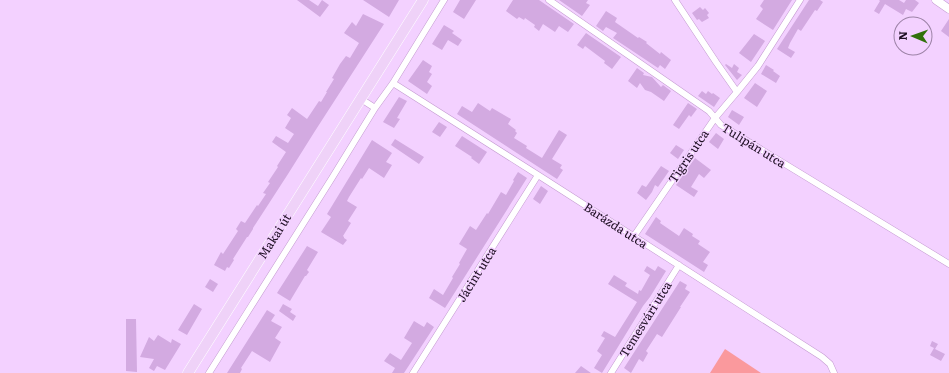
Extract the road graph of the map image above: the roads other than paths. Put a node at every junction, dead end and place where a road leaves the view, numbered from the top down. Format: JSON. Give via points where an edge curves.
{"nodes":[{"id":1,"x":423,"y":0,"type":"edge"},
{"id":2,"x":444,"y":0,"type":"edge"},
{"id":3,"x":549,"y":0,"type":"edge"},
{"id":4,"x":675,"y":0,"type":"edge"},
{"id":5,"x":800,"y":0,"type":"edge"},
{"id":6,"x":936,"y":0,"type":"edge"},
{"id":7,"x":949,"y":9,"type":"edge"},
{"id":8,"x":393,"y":83,"type":"junction"},
{"id":9,"x":738,"y":92,"type":"junction"},
{"id":10,"x":361,"y":99,"type":"junction"},
{"id":11,"x":375,"y":108,"type":"junction"},
{"id":12,"x":715,"y":118,"type":"junction"},
{"id":13,"x":538,"y":175,"type":"junction"},
{"id":14,"x":634,"y":236,"type":"junction"},
{"id":15,"x":949,"y":264,"type":"edge"},
{"id":16,"x":679,"y":265,"type":"junction"},
{"id":17,"x":188,"y":373,"type":"edge"},
{"id":18,"x":210,"y":373,"type":"edge"},
{"id":19,"x":413,"y":373,"type":"edge"},
{"id":20,"x":611,"y":373,"type":"edge"},
{"id":21,"x":834,"y":373,"type":"edge"}],
"edges":[{"from":1,"to":10,"type":"main road","name":"Makai út"},
{"from":2,"to":8,"type":"street","name":"Makai út"},
{"from":3,"to":12,"type":"street","name":"Tulipán utca","via":[[709,111]]},
{"from":4,"to":9,"type":"street"},
{"from":5,"to":9,"type":"street","name":"Tigris utca","via":[[758,66]]},
{"from":6,"to":7,"type":"street"},
{"from":8,"to":11,"type":"street","name":"Makai út"},
{"from":8,"to":13,"type":"street","name":"Barázda utca"},
{"from":9,"to":12,"type":"street","name":"Tigris utca"},
{"from":10,"to":11,"type":"street"},
{"from":10,"to":17,"type":"main road","name":"Makai út"},
{"from":11,"to":18,"type":"street","name":"Makai út"},
{"from":12,"to":14,"type":"street","name":"Tigris utca"},
{"from":12,"to":15,"type":"street","name":"Tulipán utca","via":[[721,125]]},
{"from":13,"to":14,"type":"street","name":"Barázda utca"},
{"from":13,"to":19,"type":"street","name":"Jácint utca"},
{"from":14,"to":16,"type":"street","name":"Barázda utca"},
{"from":16,"to":20,"type":"street","name":"Temesvári utca"},
{"from":16,"to":21,"type":"street","name":"Barázda utca","via":[[822,357],[830,364]]}]}
